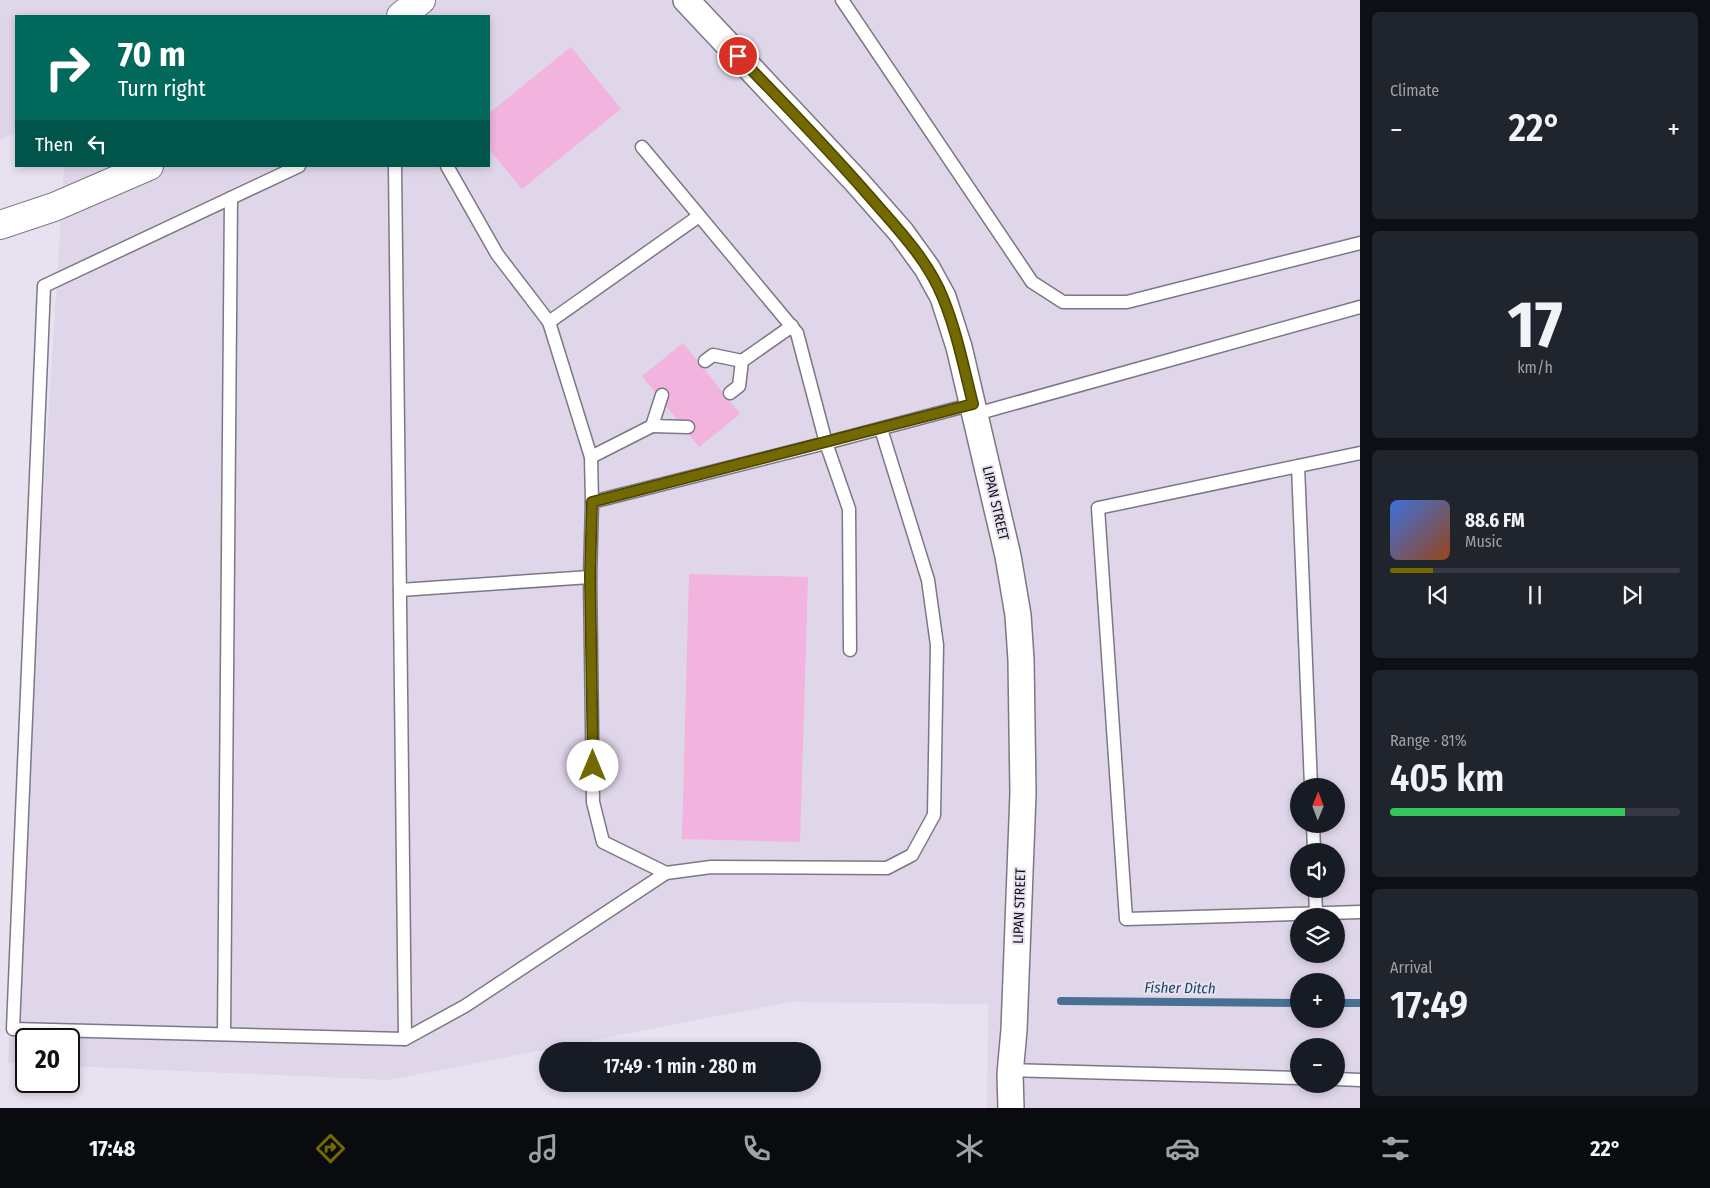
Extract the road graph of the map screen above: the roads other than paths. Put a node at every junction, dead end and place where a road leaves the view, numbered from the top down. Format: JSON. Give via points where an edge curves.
{"nodes":[{"id":1,"x":421,"y":0,"type":"edge"},
{"id":2,"x":686,"y":0,"type":"edge"},
{"id":3,"x":842,"y":0,"type":"edge"},
{"id":4,"x":402,"y":15,"type":"edge"},
{"id":5,"x":642,"y":146,"type":"dead end"},
{"id":6,"x":147,"y":167,"type":"edge"},
{"id":7,"x":297,"y":167,"type":"edge"},
{"id":8,"x":395,"y":167,"type":"edge"},
{"id":9,"x":448,"y":167,"type":"edge"},
{"id":10,"x":231,"y":198,"type":"junction"},
{"id":11,"x":699,"y":216,"type":"junction"},
{"id":12,"x":0,"y":225,"type":"edge"},
{"id":13,"x":1360,"y":243,"type":"edge"},
{"id":14,"x":1360,"y":307,"type":"edge"},
{"id":15,"x":549,"y":322,"type":"junction"},
{"id":16,"x":792,"y":326,"type":"junction"},
{"id":17,"x":705,"y":361,"type":"dead end"},
{"id":18,"x":742,"y":361,"type":"junction"},
{"id":19,"x":730,"y":394,"type":"dead end"},
{"id":20,"x":662,"y":395,"type":"dead end"},
{"id":21,"x":974,"y":409,"type":"junction"},
{"id":22,"x":652,"y":426,"type":"junction"},
{"id":23,"x":688,"y":427,"type":"dead end"},
{"id":24,"x":881,"y":429,"type":"junction"},
{"id":25,"x":826,"y":443,"type":"junction"},
{"id":26,"x":1360,"y":453,"type":"edge"},
{"id":27,"x":591,"y":457,"type":"junction"},
{"id":28,"x":1298,"y":466,"type":"junction"},
{"id":29,"x":592,"y":502,"type":"junction"},
{"id":30,"x":590,"y":577,"type":"junction"},
{"id":31,"x":400,"y":590,"type":"junction"},
{"id":32,"x":850,"y":650,"type":"dead end"},
{"id":33,"x":1311,"y":778,"type":"edge"},
{"id":34,"x":666,"y":873,"type":"junction"},
{"id":35,"x":1345,"y":912,"type":"edge"},
{"id":36,"x":1360,"y":912,"type":"edge"},
{"id":37,"x":1290,"y":914,"type":"edge"},
{"id":38,"x":224,"y":1034,"type":"junction"},
{"id":39,"x":405,"y":1039,"type":"junction"},
{"id":40,"x":1011,"y":1070,"type":"junction"},
{"id":41,"x":1290,"y":1078,"type":"edge"},
{"id":42,"x":1345,"y":1079,"type":"edge"},
{"id":43,"x":1360,"y":1080,"type":"edge"},
{"id":44,"x":1011,"y":1108,"type":"edge"}],
"edges":[{"from":1,"to":4,"type":"street"},
{"from":2,"to":21,"type":"street","name":"LIPAN STREET","via":[[906,239],[943,297]]},
{"from":3,"to":13,"type":"lane","via":[[1032,282],[1063,302],[1127,302]]},
{"from":5,"to":11,"type":"lane"},
{"from":6,"to":12,"type":"street","via":[[54,207]]},
{"from":7,"to":10,"type":"lane"},
{"from":8,"to":31,"type":"lane"},
{"from":9,"to":15,"type":"lane","via":[[497,254]]},
{"from":10,"to":38,"type":"lane"},
{"from":10,"to":38,"type":"lane","via":[[44,286],[14,1029]]},
{"from":11,"to":15,"type":"lane"},
{"from":11,"to":16,"type":"lane"},
{"from":14,"to":21,"type":"lane"},
{"from":15,"to":27,"type":"lane"},
{"from":16,"to":18,"type":"lane"},
{"from":16,"to":25,"type":"lane","via":[[798,332]]},
{"from":17,"to":18,"type":"lane","via":[[713,354]]},
{"from":18,"to":19,"type":"lane","via":[[739,386]]},
{"from":20,"to":22,"type":"lane"},
{"from":21,"to":24,"type":"lane"},
{"from":21,"to":40,"type":"street","name":"LIPAN STREET","via":[[1008,556],[1018,615],[1023,793]]},
{"from":22,"to":23,"type":"lane"},
{"from":22,"to":27,"type":"lane"},
{"from":24,"to":25,"type":"lane"},
{"from":24,"to":34,"type":"lane","via":[[928,580],[936,636],[934,815],[912,855],[887,868],[711,868]]},
{"from":25,"to":29,"type":"lane"},
{"from":25,"to":32,"type":"lane","via":[[849,509]]},
{"from":26,"to":28,"type":"lane"},
{"from":27,"to":29,"type":"lane"},
{"from":28,"to":33,"type":"lane"},
{"from":28,"to":37,"type":"lane","via":[[1098,508],[1126,919]]},
{"from":29,"to":30,"type":"lane"},
{"from":30,"to":31,"type":"lane"},
{"from":30,"to":34,"type":"lane","via":[[593,802],[603,842]]},
{"from":31,"to":39,"type":"lane"},
{"from":34,"to":39,"type":"lane","via":[[465,1006]]},
{"from":35,"to":36,"type":"lane"},
{"from":38,"to":39,"type":"lane"},
{"from":40,"to":41,"type":"lane"},
{"from":40,"to":44,"type":"street","name":"LIPAN STREET"},
{"from":42,"to":43,"type":"lane"}]}
